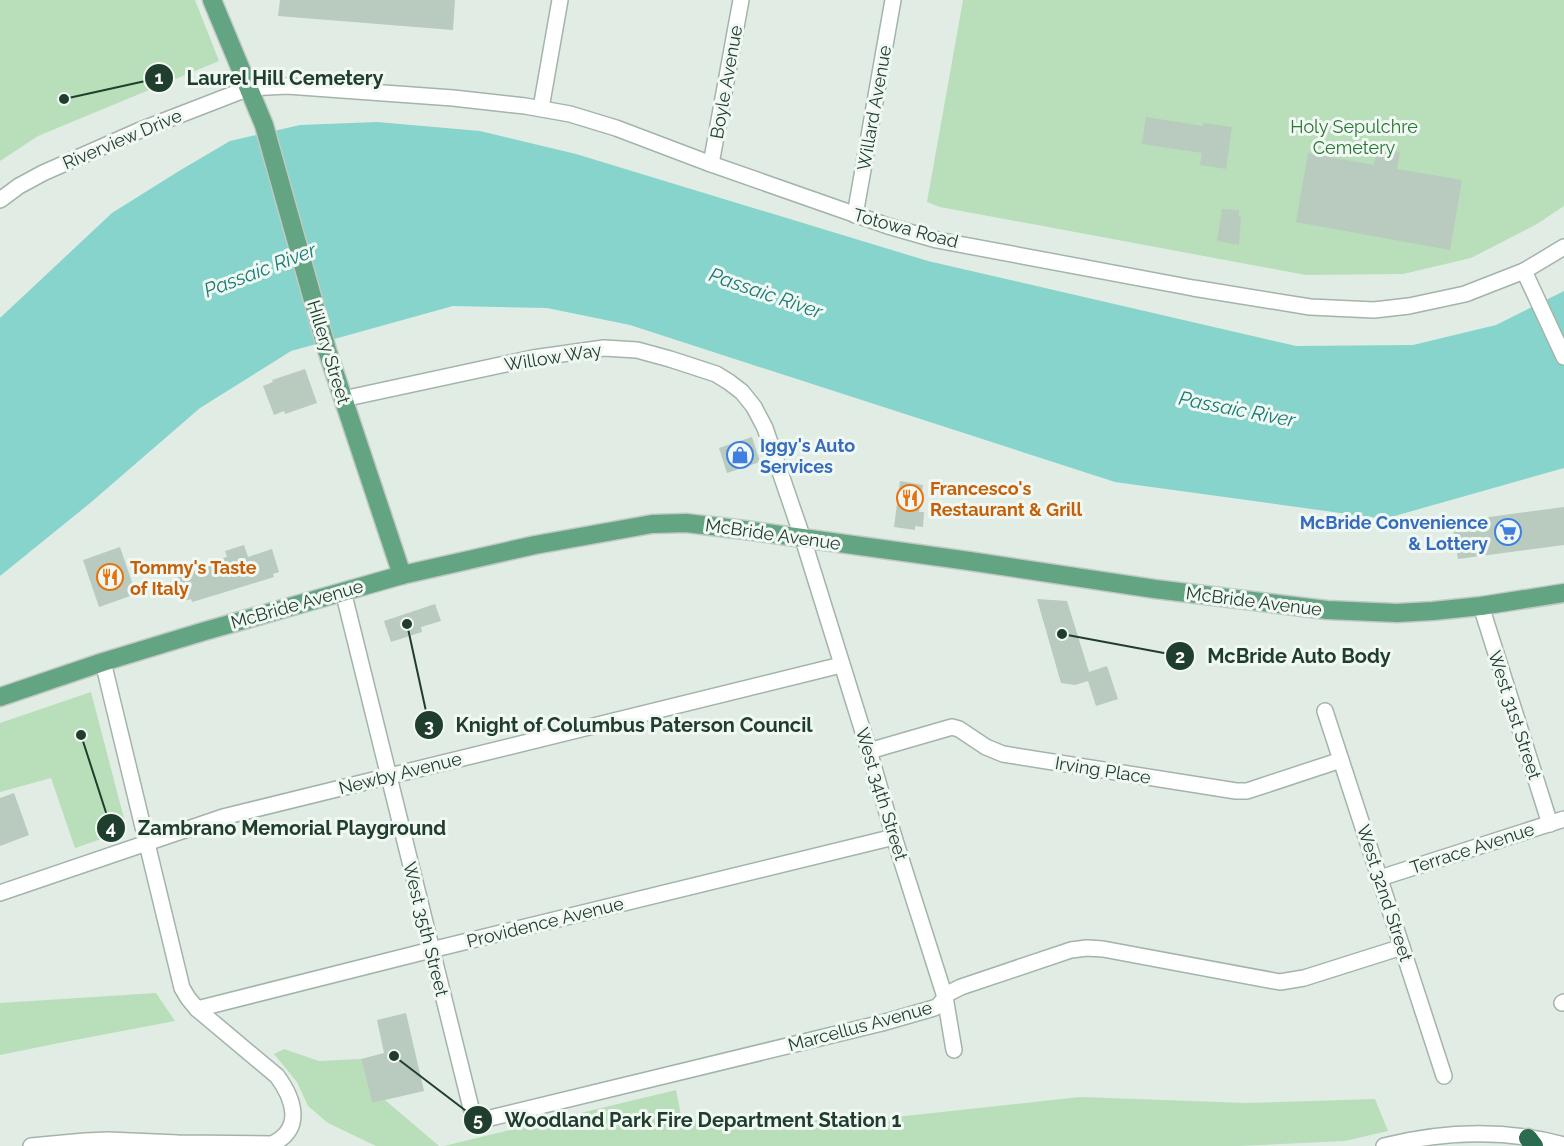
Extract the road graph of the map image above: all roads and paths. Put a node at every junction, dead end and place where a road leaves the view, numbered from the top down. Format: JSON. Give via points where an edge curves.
{"nodes":[{"id":1,"x":212,"y":0,"type":"edge"},
{"id":2,"x":560,"y":0,"type":"edge"},
{"id":3,"x":741,"y":0,"type":"edge"},
{"id":4,"x":893,"y":0,"type":"edge"},
{"id":5,"x":249,"y":88,"type":"junction"},
{"id":6,"x":541,"y":108,"type":"junction"},
{"id":7,"x":711,"y":164,"type":"junction"},
{"id":8,"x":0,"y":200,"type":"edge"},
{"id":9,"x":855,"y":215,"type":"junction"},
{"id":10,"x":1564,"y":247,"type":"edge"},
{"id":11,"x":1524,"y":271,"type":"junction"},
{"id":12,"x":1564,"y":357,"type":"edge"},
{"id":13,"x":343,"y":399,"type":"junction"},
{"id":14,"x":803,"y":539,"type":"junction"},
{"id":15,"x":402,"y":575,"type":"junction"},
{"id":16,"x":343,"y":591,"type":"junction"},
{"id":17,"x":1564,"y":593,"type":"edge"},
{"id":18,"x":1481,"y":606,"type":"junction"},
{"id":19,"x":103,"y":662,"type":"junction"},
{"id":20,"x":841,"y":664,"type":"junction"},
{"id":21,"x":0,"y":697,"type":"edge"},
{"id":22,"x":1325,"y":711,"type":"dead end"},
{"id":23,"x":869,"y":751,"type":"junction"},
{"id":24,"x":1341,"y":760,"type":"junction"},
{"id":25,"x":388,"y":776,"type":"junction"},
{"id":26,"x":1557,"y":821,"type":"edge"},
{"id":27,"x":894,"y":837,"type":"junction"},
{"id":28,"x":147,"y":844,"type":"junction"},
{"id":29,"x":1380,"y":878,"type":"junction"},
{"id":30,"x":0,"y":893,"type":"edge"},
{"id":31,"x":1402,"y":947,"type":"junction"},
{"id":32,"x":431,"y":950,"type":"junction"},
{"id":33,"x":945,"y":997,"type":"junction"},
{"id":34,"x":197,"y":1009,"type":"junction"},
{"id":35,"x":954,"y":1050,"type":"dead end"},
{"id":36,"x":1444,"y":1076,"type":"dead end"},
{"id":37,"x":467,"y":1093,"type":"joint"},
{"id":38,"x":1531,"y":1142,"type":"edge"},
{"id":39,"x":1564,"y":1145,"type":"edge"},
{"id":40,"x":31,"y":1146,"type":"edge"},
{"id":41,"x":1384,"y":1146,"type":"edge"}],
"edges":[{"from":1,"to":5,"type":"main road"},
{"from":2,"to":6,"type":"street"},
{"from":3,"to":7,"type":"street","name":"Boyle Avenue"},
{"from":4,"to":9,"type":"street","name":"Willard Avenue"},
{"from":5,"to":6,"type":"street","name":"Totowa Road","via":[[287,86]]},
{"from":5,"to":8,"type":"street","name":"Riverview Drive","via":[[74,159],[19,186]]},
{"from":5,"to":13,"type":"main road","name":"Hillery Street","via":[[262,119]]},
{"from":6,"to":7,"type":"street","name":"Totowa Road","via":[[616,128]]},
{"from":7,"to":9,"type":"street","name":"Totowa Road"},
{"from":9,"to":11,"type":"street","name":"Totowa Road","via":[[938,240],[1310,307],[1374,310],[1409,306],[1465,294]]},
{"from":10,"to":11,"type":"street","name":"Totowa Road"},
{"from":11,"to":12,"type":"street"},
{"from":13,"to":14,"type":"street","name":"Willow Way","via":[[533,358],[604,348],[638,350],[670,359],[716,374],[754,407],[765,428]]},
{"from":13,"to":15,"type":"main road","name":"Hillery Street"},
{"from":14,"to":15,"type":"main road","name":"McBride Avenue","via":[[686,523],[652,524]]},
{"from":14,"to":18,"type":"main road","name":"McBride Avenue","via":[[1155,590],[1328,610],[1397,613]]},
{"from":14,"to":20,"type":"street","name":"West 34th Street"},
{"from":15,"to":16,"type":"main road","name":"McBride Avenue"},
{"from":16,"to":19,"type":"main road","name":"McBride Avenue"},
{"from":16,"to":25,"type":"street","name":"West 35th Street"},
{"from":17,"to":18,"type":"main road","name":"McBride Avenue"},
{"from":18,"to":26,"type":"street","name":"West 31st Street"},
{"from":19,"to":21,"type":"main road","name":"McBride Avenue"},
{"from":19,"to":28,"type":"street"},
{"from":20,"to":23,"type":"street","name":"West 34th Street"},
{"from":20,"to":25,"type":"street","name":"Newby Avenue"},
{"from":22,"to":24,"type":"street","name":"West 32nd Street"},
{"from":23,"to":24,"type":"street","name":"Irving Place","via":[[952,727],[1003,754],[1247,791]]},
{"from":23,"to":27,"type":"street","name":"West 34th Street"},
{"from":24,"to":29,"type":"street","name":"West 32nd Street"},
{"from":25,"to":28,"type":"street","name":"Newby Avenue","via":[[223,817]]},
{"from":25,"to":32,"type":"street","name":"West 35th Street"},
{"from":26,"to":29,"type":"street","name":"Terrace Avenue"},
{"from":27,"to":32,"type":"street","name":"Providence Avenue"},
{"from":27,"to":33,"type":"street","name":"West 34th Street"},
{"from":28,"to":30,"type":"street","name":"Newby Avenue"},
{"from":28,"to":34,"type":"street","via":[[179,979]]},
{"from":29,"to":31,"type":"street","name":"West 32nd Street"},
{"from":31,"to":33,"type":"street","name":"Marcellus Avenue","via":[[1280,982],[1087,948],[961,987]]},
{"from":31,"to":36,"type":"street","name":"West 32nd Street"},
{"from":32,"to":34,"type":"street","name":"Providence Avenue"},
{"from":32,"to":37,"type":"street","name":"West 35th Street"},
{"from":33,"to":35,"type":"street","name":"West 34th Street"},
{"from":33,"to":37,"type":"street","name":"Marcellus Avenue","via":[[934,1008],[882,1023],[483,1120],[474,1115]]},
{"from":34,"to":40,"type":"street","via":[[263,1063],[285,1088],[294,1116],[283,1139],[272,1144],[108,1140]]},
{"from":38,"to":39,"type":"street"},
{"from":38,"to":41,"type":"street","via":[[1478,1133]]}]}
